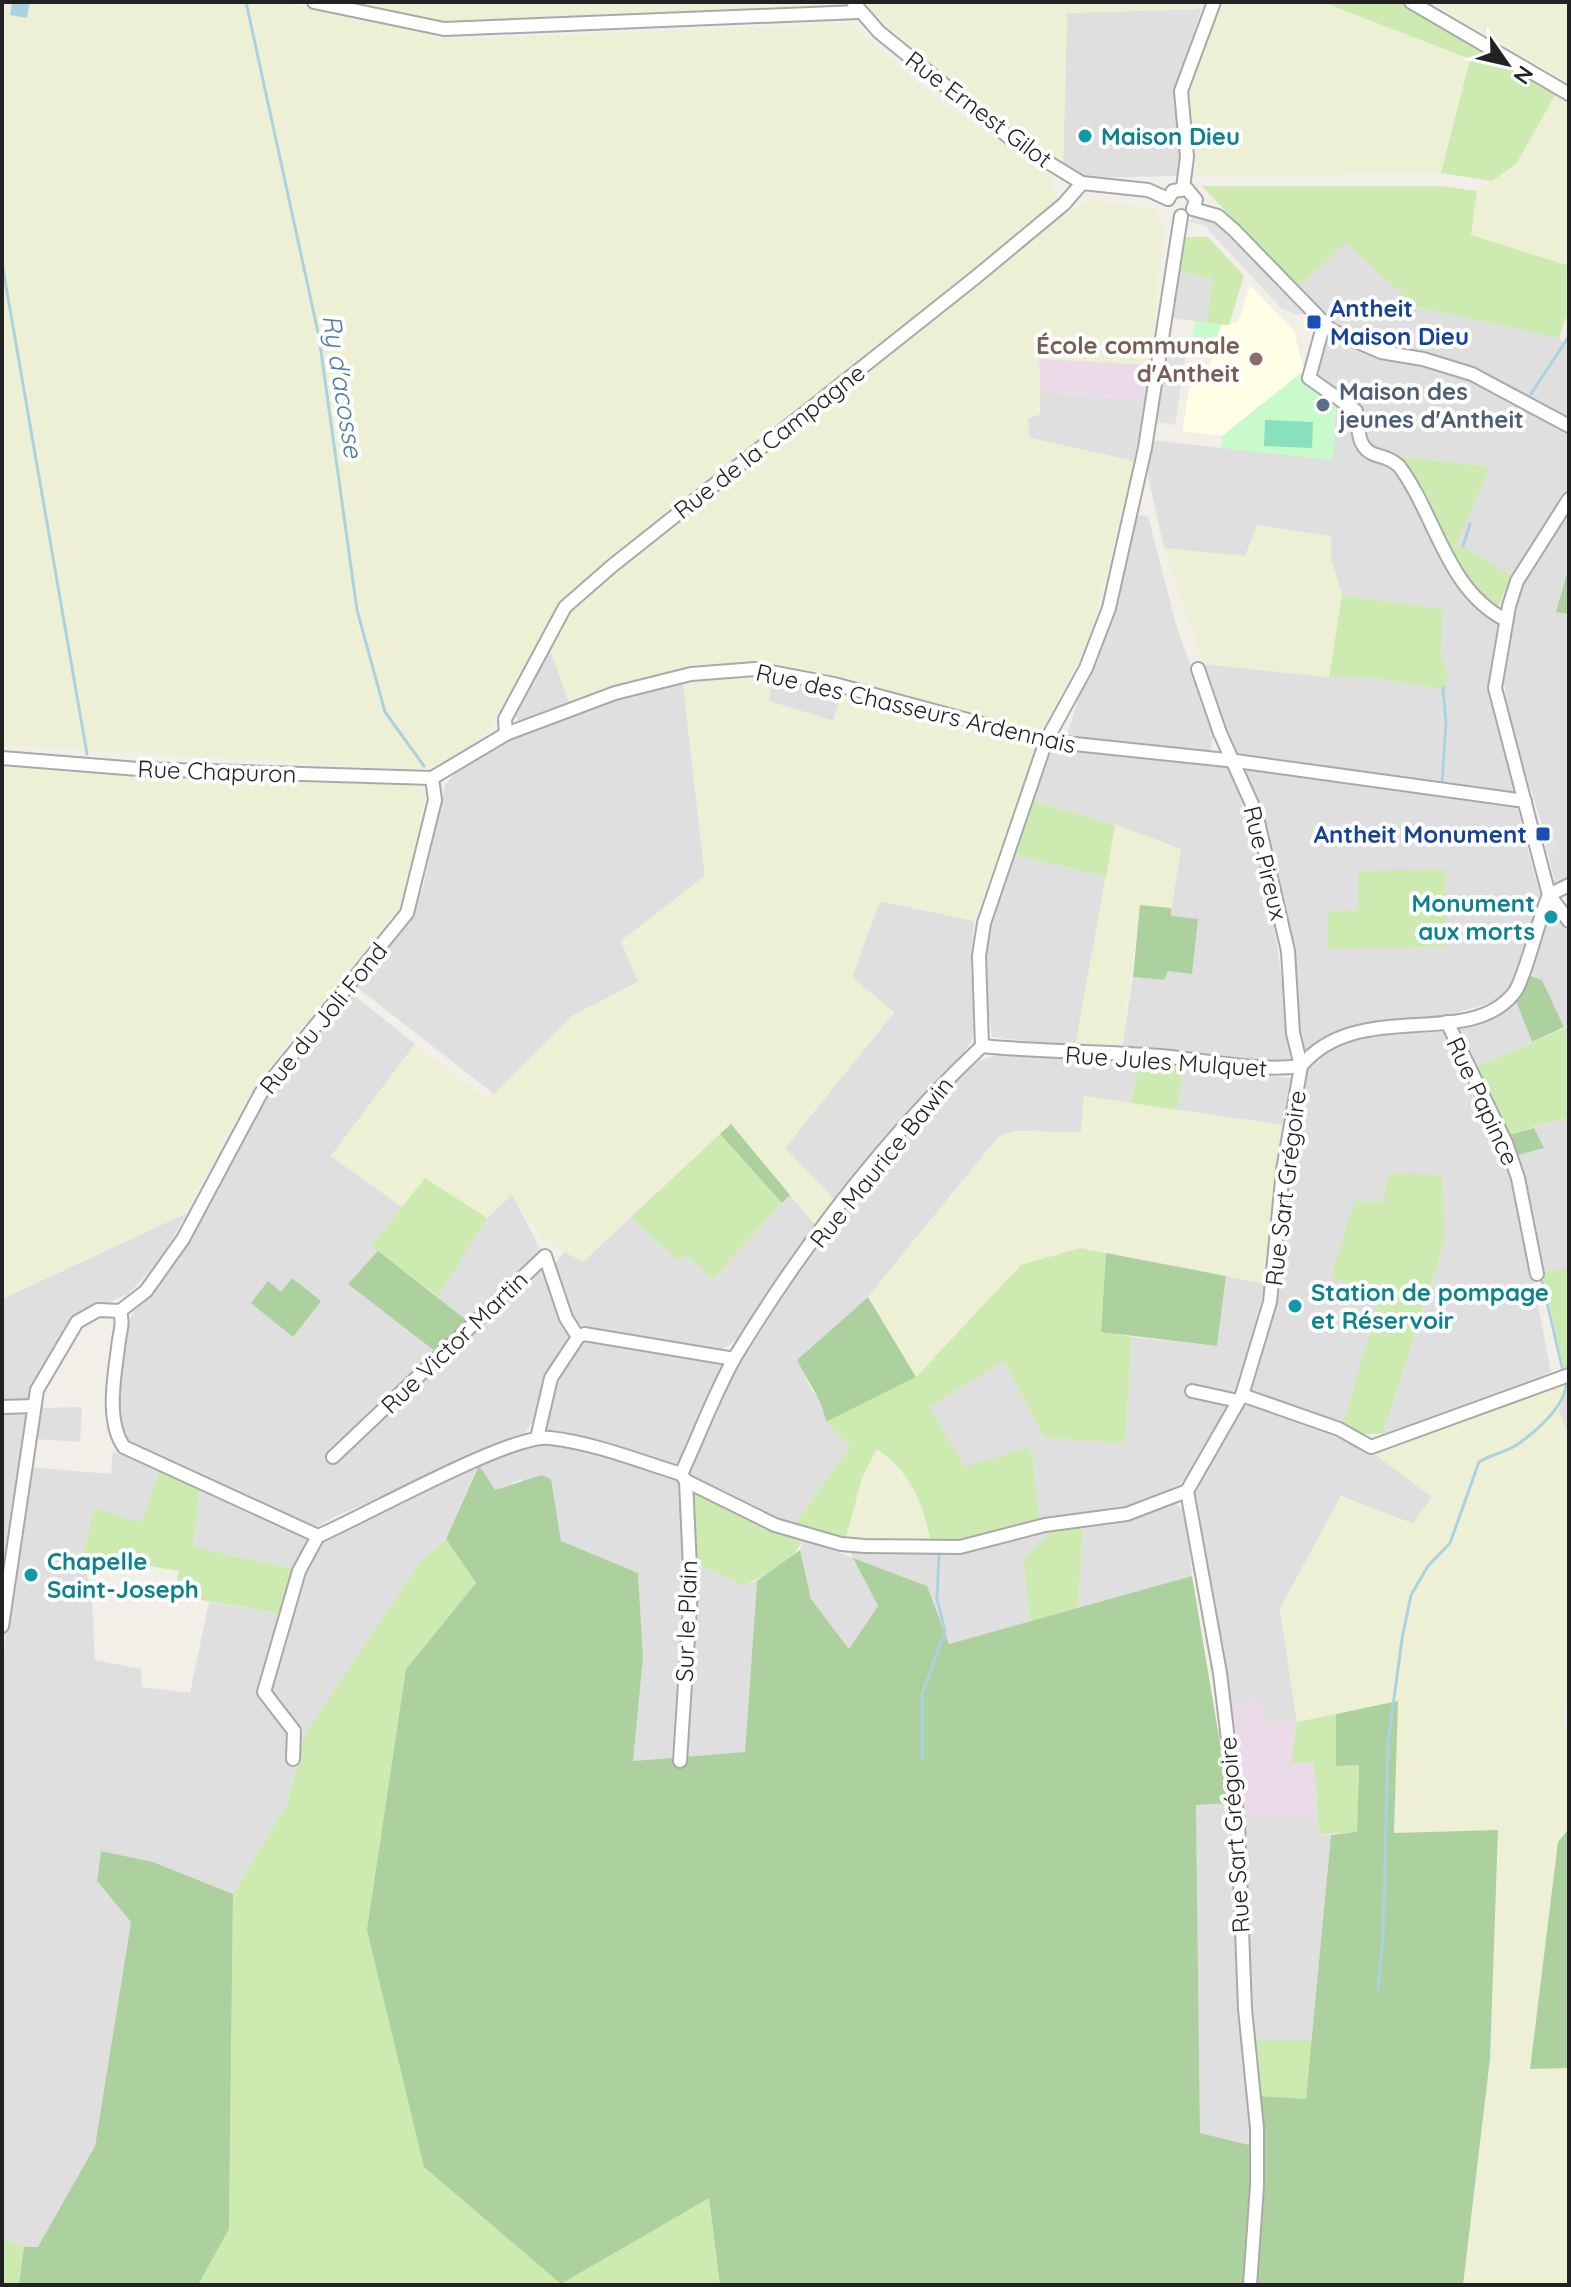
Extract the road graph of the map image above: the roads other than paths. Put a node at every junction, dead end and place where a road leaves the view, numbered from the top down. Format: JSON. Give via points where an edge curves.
{"nodes":[{"id":1,"x":314,"y":2,"type":"edge"},
{"id":2,"x":1214,"y":2,"type":"edge"},
{"id":3,"x":1411,"y":2,"type":"edge"},
{"id":4,"x":855,"y":7,"type":"edge"},
{"id":5,"x":1569,"y":94,"type":"edge"},
{"id":6,"x":1082,"y":183,"type":"junction"},
{"id":7,"x":1183,"y":188,"type":"junction"},
{"id":8,"x":1168,"y":199,"type":"junction"},
{"id":9,"x":1193,"y":209,"type":"junction"},
{"id":10,"x":1181,"y":216,"type":"junction"},
{"id":11,"x":1324,"y":323,"type":"junction"},
{"id":12,"x":1569,"y":426,"type":"edge"},
{"id":13,"x":1569,"y":499,"type":"edge"},
{"id":14,"x":1506,"y":620,"type":"junction"},
{"id":15,"x":1198,"y":669,"type":"dead end"},
{"id":16,"x":506,"y":734,"type":"junction"},
{"id":17,"x":1046,"y":741,"type":"junction"},
{"id":18,"x":2,"y":758,"type":"edge"},
{"id":19,"x":1236,"y":761,"type":"junction"},
{"id":20,"x":432,"y":778,"type":"junction"},
{"id":21,"x":1525,"y":801,"type":"junction"},
{"id":22,"x":1569,"y":885,"type":"edge"},
{"id":23,"x":1549,"y":895,"type":"junction"},
{"id":24,"x":1569,"y":921,"type":"edge"},
{"id":25,"x":1447,"y":1022,"type":"junction"},
{"id":26,"x":982,"y":1046,"type":"junction"},
{"id":27,"x":1301,"y":1066,"type":"junction"},
{"id":28,"x":1537,"y":1274,"type":"dead end"},
{"id":29,"x":120,"y":1311,"type":"junction"},
{"id":30,"x":578,"y":1337,"type":"junction"},
{"id":31,"x":734,"y":1359,"type":"junction"},
{"id":32,"x":1569,"y":1375,"type":"edge"},
{"id":33,"x":1192,"y":1391,"type":"dead end"},
{"id":34,"x":1240,"y":1398,"type":"junction"},
{"id":35,"x":34,"y":1406,"type":"junction"},
{"id":36,"x":2,"y":1407,"type":"edge"},
{"id":37,"x":537,"y":1438,"type":"junction"},
{"id":38,"x":333,"y":1457,"type":"dead end"},
{"id":39,"x":684,"y":1478,"type":"junction"},
{"id":40,"x":1187,"y":1491,"type":"junction"},
{"id":41,"x":318,"y":1536,"type":"junction"},
{"id":42,"x":2,"y":1626,"type":"edge"},
{"id":43,"x":293,"y":1759,"type":"dead end"},
{"id":44,"x":680,"y":1761,"type":"dead end"},
{"id":45,"x":1250,"y":2285,"type":"edge"}],
"edges":[{"from":1,"to":4,"type":"street","via":[[444,29],[842,12]]},
{"from":2,"to":7,"type":"street","via":[[1181,91],[1187,157]]},
{"from":3,"to":5,"type":"street"},
{"from":4,"to":6,"type":"street","name":"Rue Ernest Gilot","via":[[968,106]]},
{"from":6,"to":8,"type":"street","name":"Rue Ernest Gilot","via":[[1148,190]]},
{"from":6,"to":16,"type":"street","name":"Rue de la Campagne","via":[[1064,204],[565,607],[505,719]]},
{"from":7,"to":8,"type":"street"},
{"from":7,"to":9,"type":"street","via":[[1194,196]]},
{"from":8,"to":10,"type":"street"},
{"from":9,"to":10,"type":"street"},
{"from":9,"to":11,"type":"street","via":[[1218,216]]},
{"from":10,"to":17,"type":"street","via":[[1145,448],[1109,608],[1086,668]]},
{"from":11,"to":12,"type":"street","via":[[1357,344],[1472,374]]},
{"from":11,"to":14,"type":"street","via":[[1309,378],[1356,411],[1359,441],[1399,466],[1443,553],[1489,609]]},
{"from":13,"to":14,"type":"street","via":[[1517,581]]},
{"from":14,"to":21,"type":"street","via":[[1495,688]]},
{"from":15,"to":19,"type":"street","name":"Rue Pireux","via":[[1220,733]]},
{"from":16,"to":17,"type":"street","name":"Rue des Chasseurs Ardennais","via":[[672,677],[755,669],[834,684]]},
{"from":16,"to":20,"type":"street"},
{"from":17,"to":19,"type":"street","name":"Rue des Chasseurs Ardennais"},
{"from":17,"to":26,"type":"street","via":[[984,923],[979,956]]},
{"from":18,"to":20,"type":"street","name":"Rue Chapuron","via":[[138,769]]},
{"from":19,"to":21,"type":"street","name":"Rue des Chasseurs Ardennais"},
{"from":19,"to":27,"type":"street","name":"Rue Pireux","via":[[1273,879],[1288,951],[1293,1033]]},
{"from":20,"to":29,"type":"street","name":"Rue du Joli Fond","via":[[435,800],[407,913],[268,1084],[183,1239],[146,1291]]},
{"from":21,"to":23,"type":"street"},
{"from":22,"to":23,"type":"street"},
{"from":23,"to":24,"type":"street"},
{"from":23,"to":25,"type":"street","name":"Rue Jules Mulquet","via":[[1516,991],[1499,1007]]},
{"from":25,"to":27,"type":"street","name":"Rue Jules Mulquet","via":[[1373,1027],[1337,1036],[1315,1049]]},
{"from":25,"to":28,"type":"street","name":"Rue Papince","via":[[1506,1143]]},
{"from":26,"to":27,"type":"street","name":"Rue Jules Mulquet","via":[[1152,1055],[1273,1070]]},
{"from":26,"to":31,"type":"street","name":"Rue Maurice Bawin","via":[[933,1092],[887,1147]]},
{"from":27,"to":34,"type":"street","name":"Rue Sart Grégoire","via":[[1283,1170],[1275,1277]]},
{"from":29,"to":35,"type":"street","via":[[98,1310],[77,1322],[46,1371]]},
{"from":29,"to":41,"type":"street","via":[[124,1322],[114,1421],[124,1447]]},
{"from":30,"to":31,"type":"street"},
{"from":30,"to":37,"type":"street","via":[[551,1378]]},
{"from":30,"to":38,"type":"street","name":"Rue Victor Martin","via":[[545,1256]]},
{"from":31,"to":39,"type":"street","name":"Rue Maurice Bawin"},
{"from":32,"to":34,"type":"street","via":[[1371,1447],[1339,1429]]},
{"from":33,"to":34,"type":"street"},
{"from":34,"to":40,"type":"street","name":"Rue Sart Grégoire"},
{"from":35,"to":36,"type":"street"},
{"from":35,"to":42,"type":"street"},
{"from":37,"to":39,"type":"street","via":[[598,1449]]},
{"from":37,"to":41,"type":"street","via":[[484,1457]]},
{"from":39,"to":40,"type":"street","via":[[775,1525],[865,1546],[968,1545],[1045,1525],[1127,1514]]},
{"from":39,"to":44,"type":"street","name":"Sur le Plain","via":[[691,1590]]},
{"from":40,"to":45,"type":"street","name":"Rue Sart Grégoire","via":[[1220,1673],[1238,1823],[1245,2009],[1257,2128]]},
{"from":41,"to":43,"type":"street","via":[[299,1571],[264,1692],[294,1731]]}]}
